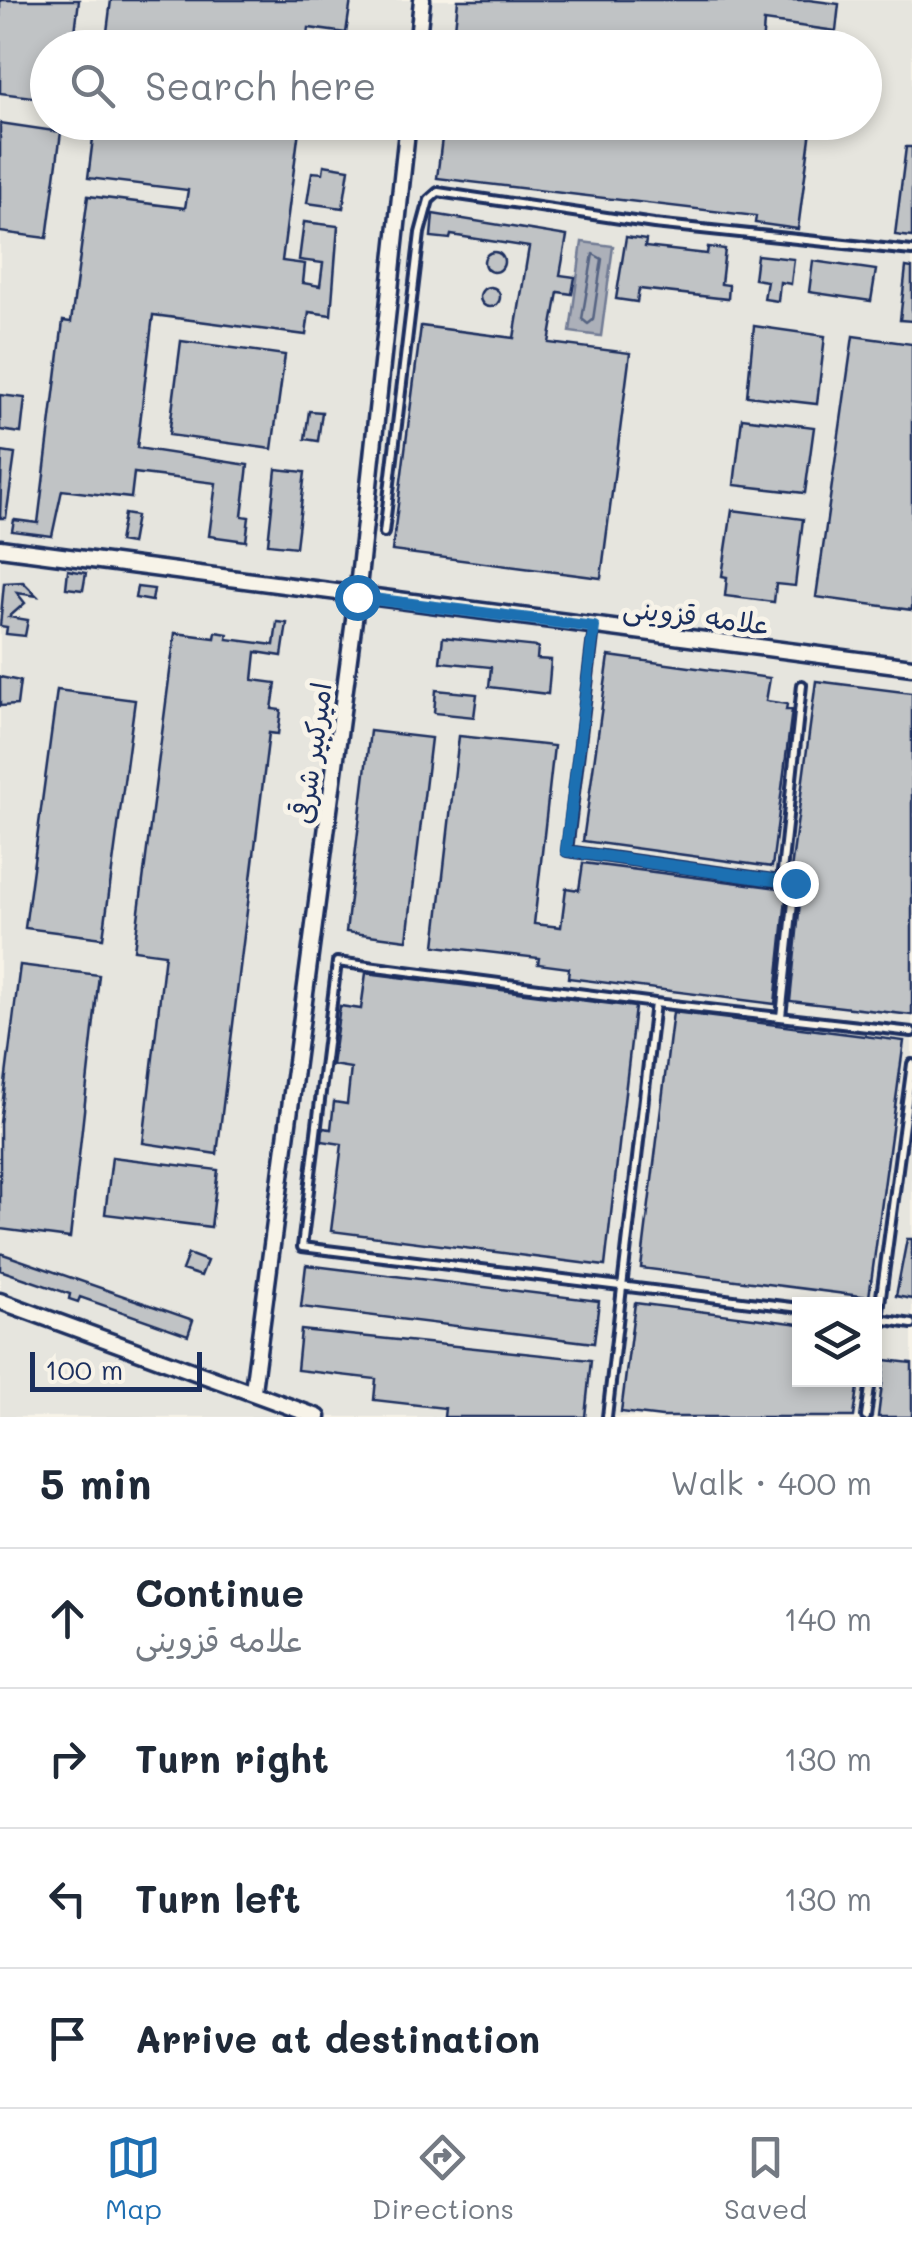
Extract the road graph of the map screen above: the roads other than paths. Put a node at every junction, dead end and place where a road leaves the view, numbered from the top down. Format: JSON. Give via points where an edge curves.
{"nodes":[{"id":1,"x":422,"y":0,"type":"edge"},
{"id":2,"x":418,"y":30,"type":"edge"},
{"id":3,"x":406,"y":140,"type":"edge"},
{"id":4,"x":912,"y":251,"type":"edge"},
{"id":5,"x":384,"y":533,"type":"dead end"},
{"id":6,"x":0,"y":548,"type":"edge"},
{"id":7,"x":357,"y":597,"type":"junction"},
{"id":8,"x":594,"y":627,"type":"junction"},
{"id":9,"x":912,"y":667,"type":"edge"},
{"id":10,"x":802,"y":685,"type":"dead end"},
{"id":11,"x":781,"y":881,"type":"junction"},
{"id":12,"x":656,"y":1002,"type":"junction"},
{"id":13,"x":781,"y":1017,"type":"junction"},
{"id":14,"x":912,"y":1032,"type":"edge"},
{"id":15,"x":912,"y":1064,"type":"edge"},
{"id":16,"x":624,"y":1284,"type":"junction"},
{"id":17,"x":879,"y":1297,"type":"edge"},
{"id":18,"x":0,"y":1301,"type":"edge"},
{"id":19,"x":792,"y":1307,"type":"edge"},
{"id":20,"x":882,"y":1320,"type":"edge"},
{"id":21,"x":912,"y":1324,"type":"edge"},
{"id":22,"x":870,"y":1387,"type":"edge"},
{"id":23,"x":253,"y":1390,"type":"junction"},
{"id":24,"x":318,"y":1417,"type":"edge"},
{"id":25,"x":607,"y":1417,"type":"edge"},
{"id":26,"x":866,"y":1417,"type":"edge"}],
"edges":[{"from":1,"to":2,"type":"street"},
{"from":3,"to":7,"type":"street","name":"امیرکبیر شرقی"},
{"from":4,"to":5,"type":"lane","via":[[654,224],[438,192],[429,200],[420,233]]},
{"from":6,"to":7,"type":"street","name":"علامه قزوینی"},
{"from":7,"to":8,"type":"street","name":"علامه قزوینی"},
{"from":7,"to":23,"type":"street","name":"امیرکبیر شرقی"},
{"from":8,"to":9,"type":"street","name":"علامه قزوینی"},
{"from":8,"to":11,"type":"lane","via":[[566,851]]},
{"from":10,"to":11,"type":"lane"},
{"from":11,"to":13,"type":"lane","via":[[795,883]]},
{"from":12,"to":13,"type":"lane"},
{"from":12,"to":16,"type":"lane"},
{"from":12,"to":16,"type":"lane","via":[[337,962],[302,1247]]},
{"from":13,"to":14,"type":"lane"},
{"from":15,"to":17,"type":"lane"},
{"from":16,"to":19,"type":"lane"},
{"from":16,"to":25,"type":"lane"},
{"from":18,"to":23,"type":"street"},
{"from":20,"to":21,"type":"lane"},
{"from":22,"to":26,"type":"lane"},
{"from":23,"to":24,"type":"street"}]}
